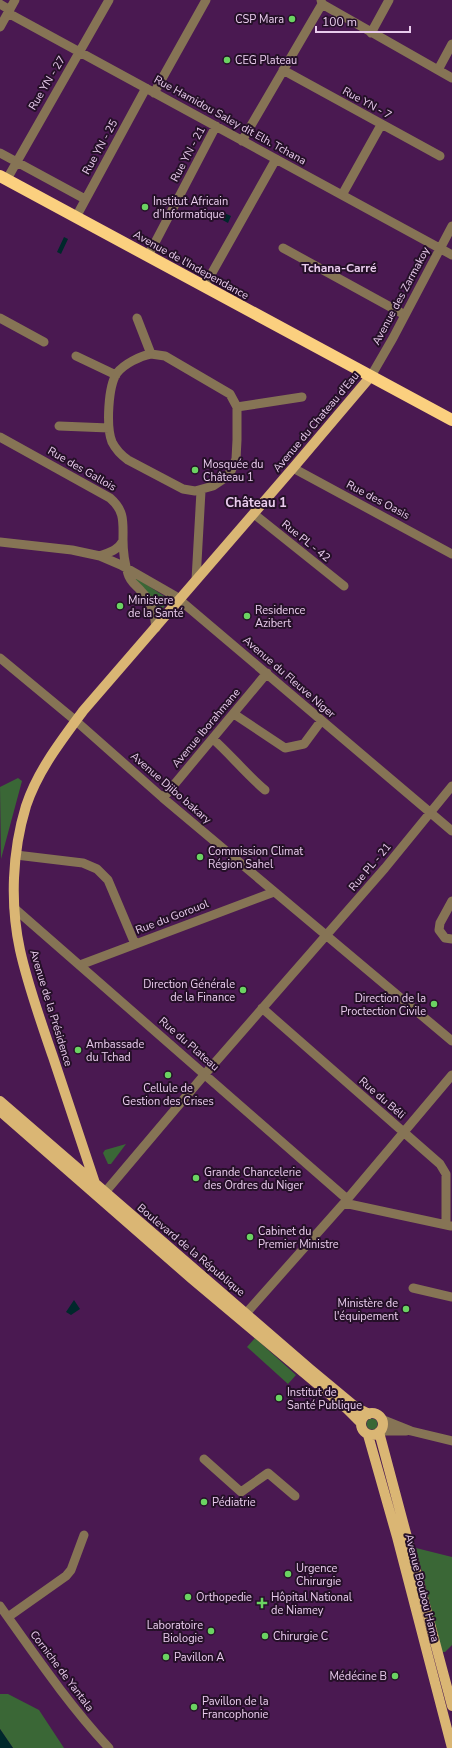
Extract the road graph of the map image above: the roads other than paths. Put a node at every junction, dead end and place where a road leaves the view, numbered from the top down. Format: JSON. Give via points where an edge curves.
{"nodes":[{"id":1,"x":15,"y":0,"type":"edge"},
{"id":2,"x":109,"y":0,"type":"edge"},
{"id":3,"x":206,"y":0,"type":"edge"},
{"id":4,"x":390,"y":0,"type":"edge"},
{"id":5,"x":321,"y":2,"type":"edge"},
{"id":6,"x":0,"y":4,"type":"edge"},
{"id":7,"x":9,"y":11,"type":"junction"},
{"id":8,"x":0,"y":27,"type":"edge"},
{"id":9,"x":371,"y":33,"type":"junction"},
{"id":10,"x":452,"y":44,"type":"edge"},
{"id":11,"x":80,"y":52,"type":"junction"},
{"id":12,"x":283,"y":70,"type":"junction"},
{"id":13,"x":438,"y":70,"type":"junction"},
{"id":14,"x":452,"y":78,"type":"edge"},
{"id":15,"x":150,"y":90,"type":"junction"},
{"id":16,"x":381,"y":125,"type":"junction"},
{"id":17,"x":216,"y":126,"type":"junction"},
{"id":18,"x":242,"y":141,"type":"junction"},
{"id":19,"x":0,"y":153,"type":"edge"},
{"id":20,"x":440,"y":156,"type":"dead end"},
{"id":21,"x":276,"y":159,"type":"junction"},
{"id":22,"x":16,"y":162,"type":"junction"},
{"id":23,"x":3,"y":177,"type":"edge"},
{"id":24,"x":342,"y":195,"type":"junction"},
{"id":25,"x":85,"y":200,"type":"junction"},
{"id":26,"x":76,"y":217,"type":"junction"},
{"id":27,"x":452,"y":226,"type":"edge"},
{"id":28,"x":283,"y":248,"type":"dead end"},
{"id":29,"x":440,"y":248,"type":"junction"},
{"id":30,"x":452,"y":255,"type":"edge"},
{"id":31,"x":148,"y":256,"type":"junction"},
{"id":32,"x":204,"y":287,"type":"junction"},
{"id":33,"x":405,"y":315,"type":"junction"},
{"id":34,"x":0,"y":318,"type":"edge"},
{"id":35,"x":137,"y":318,"type":"dead end"},
{"id":36,"x":44,"y":342,"type":"dead end"},
{"id":37,"x":151,"y":354,"type":"junction"},
{"id":38,"x":76,"y":356,"type":"dead end"},
{"id":39,"x":116,"y":375,"type":"junction"},
{"id":40,"x":370,"y":376,"type":"junction"},
{"id":41,"x":302,"y":397,"type":"dead end"},
{"id":42,"x":237,"y":407,"type":"junction"},
{"id":43,"x":452,"y":420,"type":"edge"},
{"id":44,"x":58,"y":426,"type":"dead end"},
{"id":45,"x":109,"y":428,"type":"junction"},
{"id":46,"x":0,"y":438,"type":"edge"},
{"id":47,"x":294,"y":468,"type":"junction"},
{"id":48,"x":201,"y":491,"type":"junction"},
{"id":49,"x":254,"y":514,"type":"junction"},
{"id":50,"x":123,"y":541,"type":"junction"},
{"id":51,"x":0,"y":542,"type":"edge"},
{"id":52,"x":452,"y":554,"type":"edge"},
{"id":53,"x":100,"y":556,"type":"junction"},
{"id":54,"x":127,"y":568,"type":"junction"},
{"id":55,"x":196,"y":580,"type":"junction"},
{"id":56,"x":344,"y":586,"type":"dead end"},
{"id":57,"x":179,"y":599,"type":"junction"},
{"id":58,"x":156,"y":628,"type":"junction"},
{"id":59,"x":0,"y":658,"type":"edge"},
{"id":60,"x":267,"y":673,"type":"junction"},
{"id":61,"x":234,"y":714,"type":"junction"},
{"id":62,"x":76,"y":721,"type":"junction"},
{"id":63,"x":321,"y":721,"type":"junction"},
{"id":64,"x":213,"y":739,"type":"junction"},
{"id":65,"x":452,"y":786,"type":"edge"},
{"id":66,"x":265,"y":790,"type":"dead end"},
{"id":67,"x":163,"y":798,"type":"junction"},
{"id":68,"x":430,"y":813,"type":"junction"},
{"id":69,"x":452,"y":831,"type":"edge"},
{"id":70,"x":16,"y":855,"type":"junction"},
{"id":71,"x":274,"y":892,"type":"junction"},
{"id":72,"x":452,"y":901,"type":"edge"},
{"id":73,"x":14,"y":908,"type":"junction"},
{"id":74,"x":327,"y":935,"type":"junction"},
{"id":75,"x":449,"y":939,"type":"edge"},
{"id":76,"x":135,"y":944,"type":"junction"},
{"id":77,"x":80,"y":965,"type":"junction"},
{"id":78,"x":262,"y":1008,"type":"junction"},
{"id":79,"x":452,"y":1041,"type":"edge"},
{"id":80,"x":205,"y":1074,"type":"junction"},
{"id":81,"x":452,"y":1075,"type":"edge"},
{"id":82,"x":0,"y":1101,"type":"edge"},
{"id":83,"x":0,"y":1112,"type":"edge"},
{"id":84,"x":403,"y":1132,"type":"junction"},
{"id":85,"x":98,"y":1191,"type":"junction"},
{"id":86,"x":345,"y":1201,"type":"junction"},
{"id":87,"x":449,"y":1225,"type":"edge"},
{"id":88,"x":413,"y":1288,"type":"dead end"},
{"id":89,"x":452,"y":1297,"type":"edge"},
{"id":90,"x":244,"y":1317,"type":"junction"},
{"id":91,"x":369,"y":1414,"type":"junction"},
{"id":92,"x":381,"y":1419,"type":"junction"},
{"id":93,"x":361,"y":1423,"type":"junction"},
{"id":94,"x":380,"y":1431,"type":"junction"},
{"id":95,"x":411,"y":1431,"type":"junction"},
{"id":96,"x":368,"y":1435,"type":"junction"},
{"id":97,"x":452,"y":1441,"type":"edge"},
{"id":98,"x":204,"y":1459,"type":"dead end"},
{"id":99,"x":295,"y":1496,"type":"dead end"},
{"id":100,"x":84,"y":1535,"type":"dead end"},
{"id":101,"x":0,"y":1606,"type":"edge"},
{"id":102,"x":8,"y":1617,"type":"junction"},
{"id":103,"x":452,"y":1706,"type":"edge"},
{"id":104,"x":109,"y":1748,"type":"edge"},
{"id":105,"x":452,"y":1748,"type":"edge"}],
"edges":[{"from":1,"to":7,"type":"street"},
{"from":2,"to":11,"type":"street","name":"Rue YN - 27"},
{"from":3,"to":15,"type":"street","name":"Rue YN - 25"},
{"from":4,"to":9,"type":"street"},
{"from":5,"to":9,"type":"street"},
{"from":5,"to":12,"type":"street"},
{"from":6,"to":7,"type":"street","name":"Rue Hamidou Saley dit Elh. Tchana"},
{"from":7,"to":8,"type":"street"},
{"from":7,"to":11,"type":"street","name":"Rue Hamidou Saley dit Elh. Tchana"},
{"from":9,"to":13,"type":"street"},
{"from":10,"to":13,"type":"street"},
{"from":11,"to":15,"type":"street","name":"Rue Hamidou Saley dit Elh. Tchana"},
{"from":11,"to":22,"type":"street","name":"Rue YN - 27"},
{"from":12,"to":16,"type":"street","name":"Rue YN - 7"},
{"from":12,"to":18,"type":"street"},
{"from":13,"to":14,"type":"street"},
{"from":15,"to":17,"type":"street","name":"Rue Hamidou Saley dit Elh. Tchana"},
{"from":15,"to":25,"type":"street","name":"Rue YN - 25"},
{"from":16,"to":20,"type":"street","name":"Rue YN - 7"},
{"from":16,"to":24,"type":"street"},
{"from":17,"to":18,"type":"street","name":"Rue Hamidou Saley dit Elh. Tchana"},
{"from":17,"to":31,"type":"street","name":"Rue YN - 21"},
{"from":18,"to":21,"type":"street","name":"Rue Hamidou Saley dit Elh. Tchana"},
{"from":19,"to":22,"type":"street"},
{"from":21,"to":24,"type":"street","name":"Rue Hamidou Saley dit Elh. Tchana"},
{"from":21,"to":32,"type":"street"},
{"from":22,"to":23,"type":"street","name":"Rue YN - 27"},
{"from":22,"to":25,"type":"street"},
{"from":23,"to":26,"type":"highway","name":"Avenue de l'Independance"},
{"from":24,"to":29,"type":"street","name":"Rue Hamidou Saley dit Elh. Tchana"},
{"from":25,"to":26,"type":"street","name":"Rue YN - 25"},
{"from":26,"to":31,"type":"highway","name":"Avenue de l'Independance"},
{"from":27,"to":29,"type":"street","name":"Avenue des Zarmakoy"},
{"from":28,"to":33,"type":"street"},
{"from":29,"to":30,"type":"street","name":"Rue Hamidou Saley dit Elh. Tchana"},
{"from":29,"to":33,"type":"street","name":"Avenue des Zarmakoy"},
{"from":31,"to":32,"type":"highway","name":"Avenue de l'Independance"},
{"from":32,"to":40,"type":"highway","name":"Avenue de l'Independance"},
{"from":33,"to":40,"type":"street","name":"Avenue des Zarmakoy"},
{"from":34,"to":36,"type":"street"},
{"from":35,"to":37,"type":"street"},
{"from":37,"to":39,"type":"street","via":[[127,365]]},
{"from":37,"to":42,"type":"street","via":[[165,356],[224,389],[234,399]]},
{"from":38,"to":39,"type":"street"},
{"from":39,"to":45,"type":"street","via":[[110,399]]},
{"from":40,"to":43,"type":"highway","name":"Avenue de l'Independance"},
{"from":40,"to":47,"type":"main road","name":"Avenue du Chateau d'Eau"},
{"from":41,"to":42,"type":"street"},
{"from":42,"to":48,"type":"street","via":[[238,440],[234,465],[225,478]]},
{"from":44,"to":45,"type":"street"},
{"from":45,"to":48,"type":"street","via":[[112,441],[121,455],[183,489]]},
{"from":46,"to":50,"type":"street","name":"Rue des Gallois","via":[[118,504],[124,524]]},
{"from":47,"to":49,"type":"main road","name":"Avenue du Chateau d'Eau"},
{"from":47,"to":52,"type":"street","name":"Rue des Oasis"},
{"from":48,"to":55,"type":"street"},
{"from":49,"to":55,"type":"main road","name":"Avenue du Chateau d'Eau"},
{"from":49,"to":56,"type":"street","name":"Rue PL - 42"},
{"from":50,"to":53,"type":"street","via":[[115,550]]},
{"from":50,"to":54,"type":"street","name":"Rue des Gallois"},
{"from":51,"to":53,"type":"street","name":"Avenue du Fleuve Niger","via":[[72,550]]},
{"from":53,"to":54,"type":"street","name":"Avenue du Fleuve Niger"},
{"from":54,"to":57,"type":"street","name":"Avenue du Fleuve Niger"},
{"from":54,"to":58,"type":"street","name":"Rue des Gallois","via":[[132,583],[144,594],[155,613]]},
{"from":55,"to":57,"type":"main road","name":"Avenue du Chateau d'Eau"},
{"from":57,"to":58,"type":"main road","name":"Avenue du Chateau d'Eau"},
{"from":57,"to":60,"type":"street","name":"Avenue du Fleuve Niger"},
{"from":58,"to":62,"type":"main road","name":"Avenue du Chateau d'Eau"},
{"from":59,"to":62,"type":"street","name":"Avenue Djibo bakary"},
{"from":60,"to":61,"type":"street","name":"Avenue Iborahmane"},
{"from":60,"to":63,"type":"street","name":"Avenue du Fleuve Niger"},
{"from":61,"to":63,"type":"street","via":[[285,748],[304,744]]},
{"from":61,"to":64,"type":"street","name":"Avenue Iborahmane"},
{"from":62,"to":67,"type":"street","name":"Avenue Djibo bakary"},
{"from":62,"to":70,"type":"main road","name":"Avenue de la Présidence","via":[[52,752],[36,782],[26,806]]},
{"from":63,"to":68,"type":"street","name":"Avenue du Fleuve Niger"},
{"from":64,"to":66,"type":"street"},
{"from":64,"to":67,"type":"street","name":"Avenue Iborahmane"},
{"from":65,"to":68,"type":"street","name":"Rue PL - 21"},
{"from":67,"to":71,"type":"street","name":"Avenue Djibo bakary"},
{"from":68,"to":69,"type":"street","name":"Avenue du Fleuve Niger"},
{"from":68,"to":74,"type":"street","name":"Rue PL - 21"},
{"from":70,"to":73,"type":"main road","name":"Avenue de la Présidence"},
{"from":70,"to":76,"type":"street","via":[[83,863],[97,869],[108,880]]},
{"from":71,"to":74,"type":"street","name":"Avenue Djibo bakary"},
{"from":71,"to":76,"type":"street","name":"Rue du Gorouol"},
{"from":72,"to":75,"type":"street","via":[[439,930]]},
{"from":73,"to":77,"type":"street","name":"Rue du Plateau"},
{"from":73,"to":85,"type":"main road","name":"Avenue de la Présidence","via":[[29,986]]},
{"from":74,"to":78,"type":"street","name":"Rue PL - 21"},
{"from":74,"to":79,"type":"street"},
{"from":76,"to":77,"type":"street","name":"Rue du Gorouol"},
{"from":77,"to":80,"type":"street","name":"Rue du Plateau"},
{"from":78,"to":80,"type":"street","name":"Rue PL - 21"},
{"from":78,"to":84,"type":"street","name":"Rue du Béli"},
{"from":80,"to":85,"type":"street","name":"Rue PL - 21"},
{"from":80,"to":86,"type":"street","name":"Rue du Plateau"},
{"from":81,"to":84,"type":"street"},
{"from":82,"to":85,"type":"main road","name":"Boulevard de la République"},
{"from":83,"to":85,"type":"main road","name":"Boulevard de la République"},
{"from":84,"to":86,"type":"street"},
{"from":84,"to":87,"type":"street","name":"Rue du Béli","via":[[445,1170]]},
{"from":85,"to":90,"type":"main road","name":"Boulevard de la République","via":[[138,1233]]},
{"from":86,"to":87,"type":"street","name":"Rue du Plateau"},
{"from":86,"to":90,"type":"street"},
{"from":88,"to":89,"type":"street"},
{"from":90,"to":91,"type":"main road","name":"Boulevard de la République","via":[[357,1408]]},
{"from":90,"to":93,"type":"main road","name":"Boulevard de la République"},
{"from":91,"to":92,"type":"main road"},
{"from":91,"to":93,"type":"main road"},
{"from":92,"to":94,"type":"main road"},
{"from":92,"to":95,"type":"street"},
{"from":93,"to":96,"type":"main road"},
{"from":94,"to":95,"type":"street"},
{"from":94,"to":96,"type":"main road"},
{"from":94,"to":103,"type":"main road","name":"Avenue Boubou Hama"},
{"from":95,"to":97,"type":"street"},
{"from":96,"to":105,"type":"main road","name":"Avenue Boubou Hama"},
{"from":98,"to":99,"type":"street","via":[[241,1492],[268,1473]]},
{"from":100,"to":102,"type":"street","via":[[70,1572]]},
{"from":101,"to":102,"type":"street","name":"Corniche de Yantala"},
{"from":102,"to":104,"type":"street","name":"Corniche de Yantala","via":[[88,1725]]}]}
